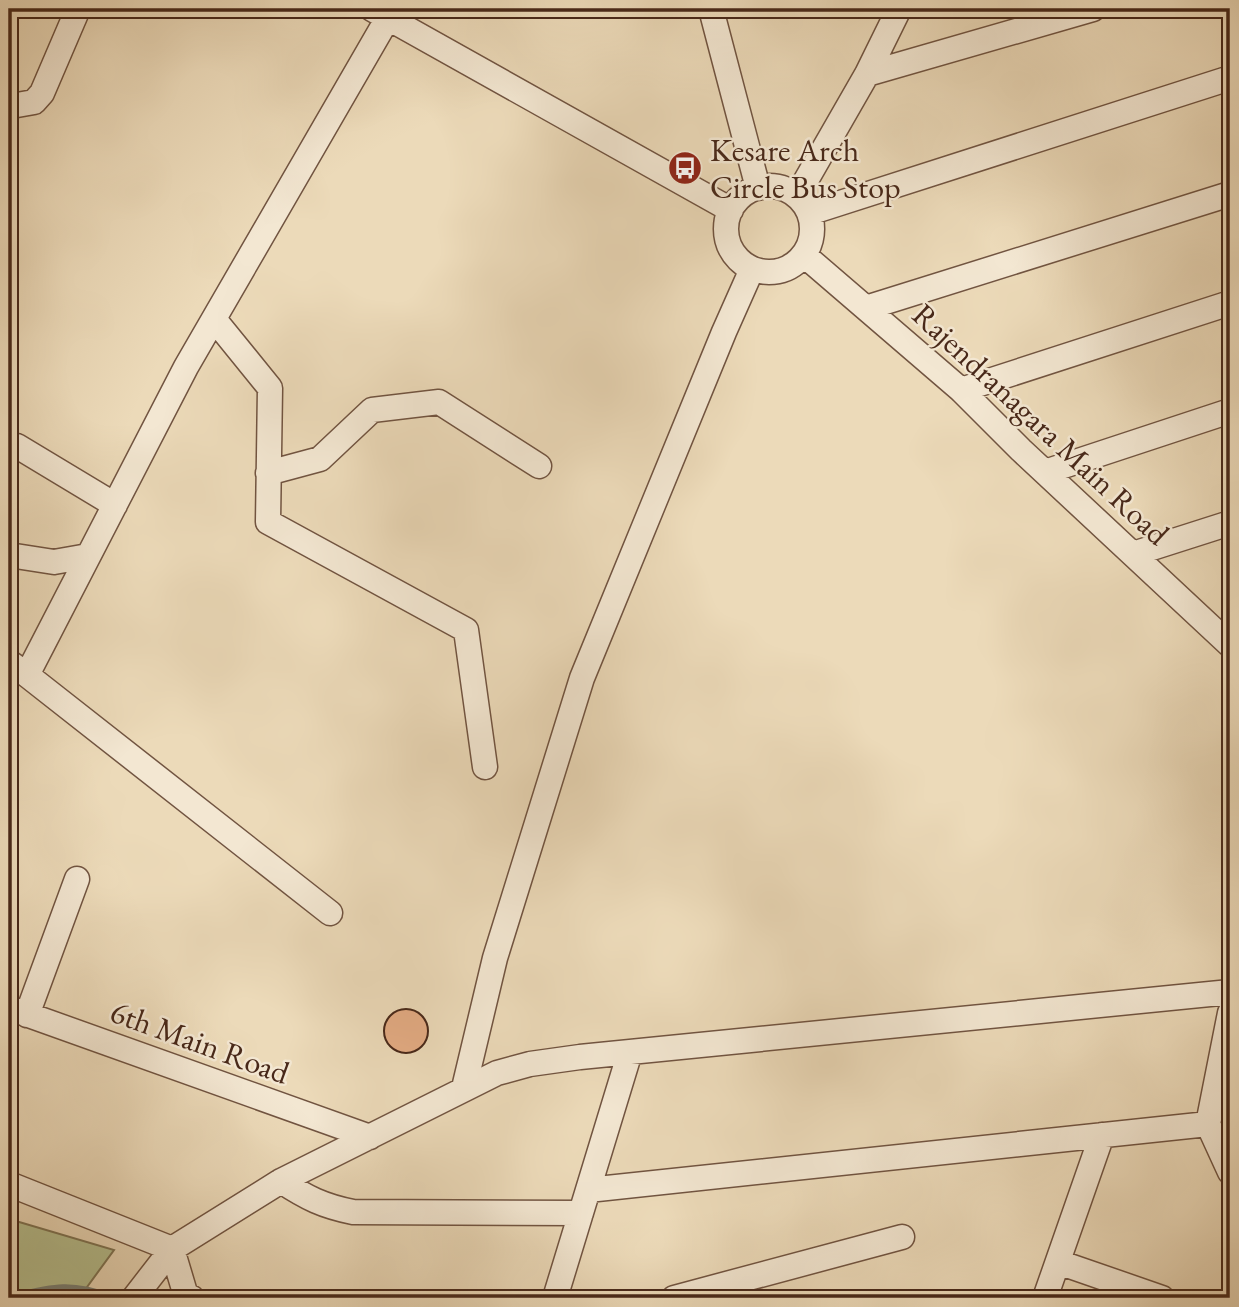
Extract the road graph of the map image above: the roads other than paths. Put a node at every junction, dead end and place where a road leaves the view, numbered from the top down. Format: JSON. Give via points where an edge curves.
{"nodes":[{"id":1,"x":78,"y":9,"type":"edge"},
{"id":2,"x":711,"y":9,"type":"edge"},
{"id":3,"x":899,"y":9,"type":"edge"},
{"id":4,"x":1093,"y":9,"type":"edge"},
{"id":5,"x":384,"y":12,"type":"edge"},
{"id":6,"x":867,"y":74,"type":"junction"},
{"id":7,"x":1230,"y":78,"type":"edge"},
{"id":8,"x":17,"y":105,"type":"dead end"},
{"id":9,"x":758,"y":188,"type":"junction"},
{"id":10,"x":1230,"y":194,"type":"edge"},
{"id":11,"x":803,"y":205,"type":"junction"},
{"id":12,"x":731,"y":210,"type":"junction"},
{"id":13,"x":804,"y":255,"type":"junction"},
{"id":14,"x":752,"y":270,"type":"junction"},
{"id":15,"x":1230,"y":303,"type":"edge"},
{"id":16,"x":866,"y":308,"type":"junction"},
{"id":17,"x":214,"y":319,"type":"junction"},
{"id":18,"x":961,"y":390,"type":"junction"},
{"id":19,"x":1230,"y":411,"type":"edge"},
{"id":20,"x":9,"y":446,"type":"edge"},
{"id":21,"x":539,"y":466,"type":"dead end"},
{"id":22,"x":1045,"y":472,"type":"junction"},
{"id":23,"x":268,"y":473,"type":"junction"},
{"id":24,"x":114,"y":505,"type":"junction"},
{"id":25,"x":1230,"y":523,"type":"edge"},
{"id":26,"x":1133,"y":554,"type":"junction"},
{"id":27,"x":9,"y":555,"type":"edge"},
{"id":28,"x":88,"y":556,"type":"junction"},
{"id":29,"x":1229,"y":643,"type":"edge"},
{"id":30,"x":18,"y":668,"type":"edge"},
{"id":31,"x":485,"y":767,"type":"dead end"},
{"id":32,"x":77,"y":879,"type":"dead end"},
{"id":33,"x":330,"y":913,"type":"dead end"},
{"id":34,"x":1230,"y":992,"type":"edge"},
{"id":35,"x":18,"y":1011,"type":"edge"},
{"id":36,"x":1230,"y":1013,"type":"edge"},
{"id":37,"x":630,"y":1052,"type":"junction"},
{"id":38,"x":464,"y":1088,"type":"junction"},
{"id":39,"x":1208,"y":1124,"type":"junction"},
{"id":40,"x":1102,"y":1135,"type":"junction"},
{"id":41,"x":370,"y":1137,"type":"junction"},
{"id":42,"x":1230,"y":1172,"type":"edge"},
{"id":43,"x":281,"y":1181,"type":"junction"},
{"id":44,"x":9,"y":1184,"type":"edge"},
{"id":45,"x":588,"y":1190,"type":"junction"},
{"id":46,"x":581,"y":1213,"type":"junction"},
{"id":47,"x":902,"y":1237,"type":"dead end"},
{"id":48,"x":172,"y":1249,"type":"junction"},
{"id":49,"x":1058,"y":1262,"type":"junction"},
{"id":50,"x":139,"y":1292,"type":"edge"},
{"id":51,"x":192,"y":1298,"type":"edge"},
{"id":52,"x":555,"y":1298,"type":"edge"},
{"id":53,"x":674,"y":1298,"type":"edge"},
{"id":54,"x":1045,"y":1298,"type":"edge"},
{"id":55,"x":1162,"y":1298,"type":"edge"}],
"edges":[{"from":1,"to":8,"type":"street","via":[[42,93],[34,102]]},
{"from":2,"to":9,"type":"street"},
{"from":3,"to":6,"type":"street"},
{"from":4,"to":6,"type":"street"},
{"from":5,"to":12,"type":"street"},
{"from":5,"to":17,"type":"street"},
{"from":6,"to":11,"type":"street"},
{"from":7,"to":11,"type":"street"},
{"from":9,"to":11,"type":"street","via":[[778,187]]},
{"from":9,"to":12,"type":"street","via":[[740,198]]},
{"from":10,"to":16,"type":"street"},
{"from":11,"to":13,"type":"street","via":[[813,228]]},
{"from":12,"to":14,"type":"street","via":[[726,223],[731,250]]},
{"from":13,"to":14,"type":"street","via":[[781,271]]},
{"from":13,"to":16,"type":"street","name":"Rajendranagara Main Road"},
{"from":14,"to":38,"type":"street","via":[[582,678],[495,958]]},
{"from":15,"to":18,"type":"street"},
{"from":16,"to":18,"type":"street","name":"Rajendranagara Main Road"},
{"from":17,"to":23,"type":"street","via":[[270,388]]},
{"from":17,"to":24,"type":"street"},
{"from":18,"to":22,"type":"street","name":"Rajendranagara Main Road"},
{"from":19,"to":22,"type":"street"},
{"from":20,"to":24,"type":"street","via":[[17,446]]},
{"from":21,"to":23,"type":"street","via":[[439,402],[372,410],[320,459]]},
{"from":22,"to":26,"type":"street","name":"Rajendranagara Main Road"},
{"from":23,"to":31,"type":"street","via":[[268,522],[466,630]]},
{"from":24,"to":28,"type":"street"},
{"from":25,"to":26,"type":"street"},
{"from":26,"to":29,"type":"street","name":"Rajendranagara Main Road"},
{"from":27,"to":28,"type":"street","via":[[54,562]]},
{"from":28,"to":30,"type":"street"},
{"from":30,"to":33,"type":"street"},
{"from":32,"to":35,"type":"street"},
{"from":34,"to":37,"type":"street"},
{"from":35,"to":41,"type":"street","name":"6th Main Road"},
{"from":36,"to":39,"type":"street"},
{"from":37,"to":38,"type":"street","via":[[530,1064]]},
{"from":37,"to":45,"type":"street"},
{"from":38,"to":41,"type":"street"},
{"from":39,"to":40,"type":"street"},
{"from":39,"to":42,"type":"street"},
{"from":40,"to":45,"type":"street"},
{"from":40,"to":49,"type":"street"},
{"from":41,"to":43,"type":"street"},
{"from":43,"to":46,"type":"street","via":[[311,1200],[353,1212]]},
{"from":43,"to":48,"type":"street"},
{"from":44,"to":48,"type":"street"},
{"from":45,"to":46,"type":"street"},
{"from":46,"to":52,"type":"street"},
{"from":47,"to":53,"type":"street"},
{"from":48,"to":50,"type":"street"},
{"from":48,"to":51,"type":"street","via":[[186,1296]]},
{"from":49,"to":54,"type":"street"},
{"from":49,"to":55,"type":"street"}]}
